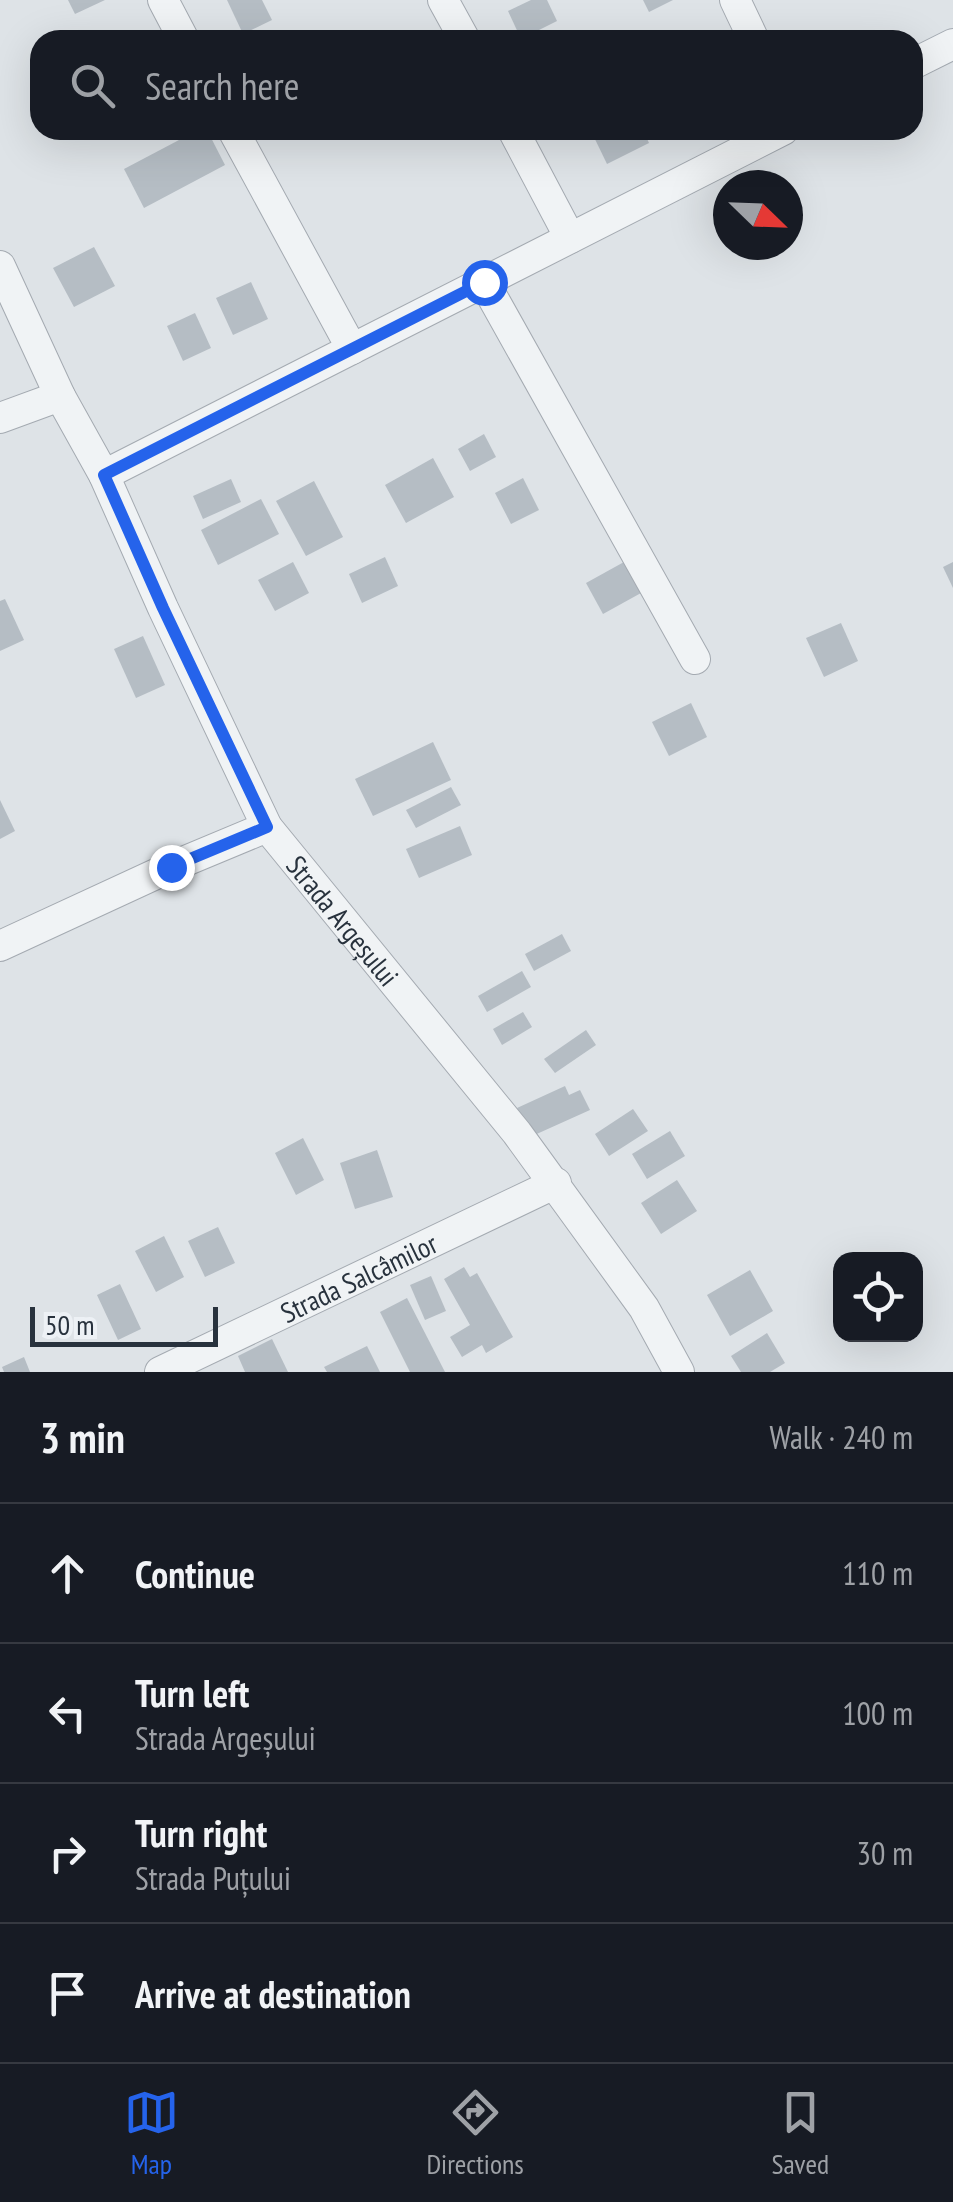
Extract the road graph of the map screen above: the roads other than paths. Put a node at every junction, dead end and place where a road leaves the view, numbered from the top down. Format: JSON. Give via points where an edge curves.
{"nodes":[{"id":1,"x":163,"y":0,"type":"edge"},
{"id":2,"x":443,"y":0,"type":"edge"},
{"id":3,"x":735,"y":0,"type":"edge"},
{"id":4,"x":179,"y":30,"type":"edge"},
{"id":5,"x":459,"y":30,"type":"edge"},
{"id":6,"x":749,"y":30,"type":"edge"},
{"id":7,"x":953,"y":44,"type":"edge"},
{"id":8,"x":923,"y":59,"type":"edge"},
{"id":9,"x":238,"y":140,"type":"edge"},
{"id":10,"x":517,"y":140,"type":"edge"},
{"id":11,"x":763,"y":140,"type":"edge"},
{"id":12,"x":570,"y":238,"type":"junction"},
{"id":13,"x":0,"y":266,"type":"edge"},
{"id":14,"x":484,"y":282,"type":"junction"},
{"id":15,"x":352,"y":349,"type":"junction"},
{"id":16,"x":60,"y":396,"type":"junction"},
{"id":17,"x":0,"y":418,"type":"edge"},
{"id":18,"x":104,"y":475,"type":"junction"},
{"id":19,"x":696,"y":659,"type":"dead end"},
{"id":20,"x":267,"y":827,"type":"junction"},
{"id":21,"x":0,"y":946,"type":"edge"},
{"id":22,"x":556,"y":1184,"type":"junction"},
{"id":23,"x":160,"y":1372,"type":"edge"},
{"id":24,"x":679,"y":1372,"type":"edge"}],
"edges":[{"from":1,"to":4,"type":"street"},
{"from":2,"to":5,"type":"street"},
{"from":3,"to":6,"type":"street"},
{"from":7,"to":8,"type":"street"},
{"from":9,"to":15,"type":"street"},
{"from":10,"to":12,"type":"street"},
{"from":11,"to":12,"type":"street"},
{"from":12,"to":14,"type":"street"},
{"from":13,"to":16,"type":"street","name":"Strada Argeșului"},
{"from":14,"to":15,"type":"street"},
{"from":14,"to":19,"type":"street"},
{"from":15,"to":18,"type":"street"},
{"from":16,"to":17,"type":"street"},
{"from":16,"to":18,"type":"street","name":"Strada Argeșului"},
{"from":18,"to":20,"type":"street","name":"Strada Argeșului"},
{"from":20,"to":21,"type":"street"},
{"from":20,"to":22,"type":"street","name":"Strada Argeșului"},
{"from":22,"to":23,"type":"street","name":"Strada Salcâmilor"},
{"from":22,"to":24,"type":"street","name":"Strada Argeșului","via":[[644,1308]]}]}
